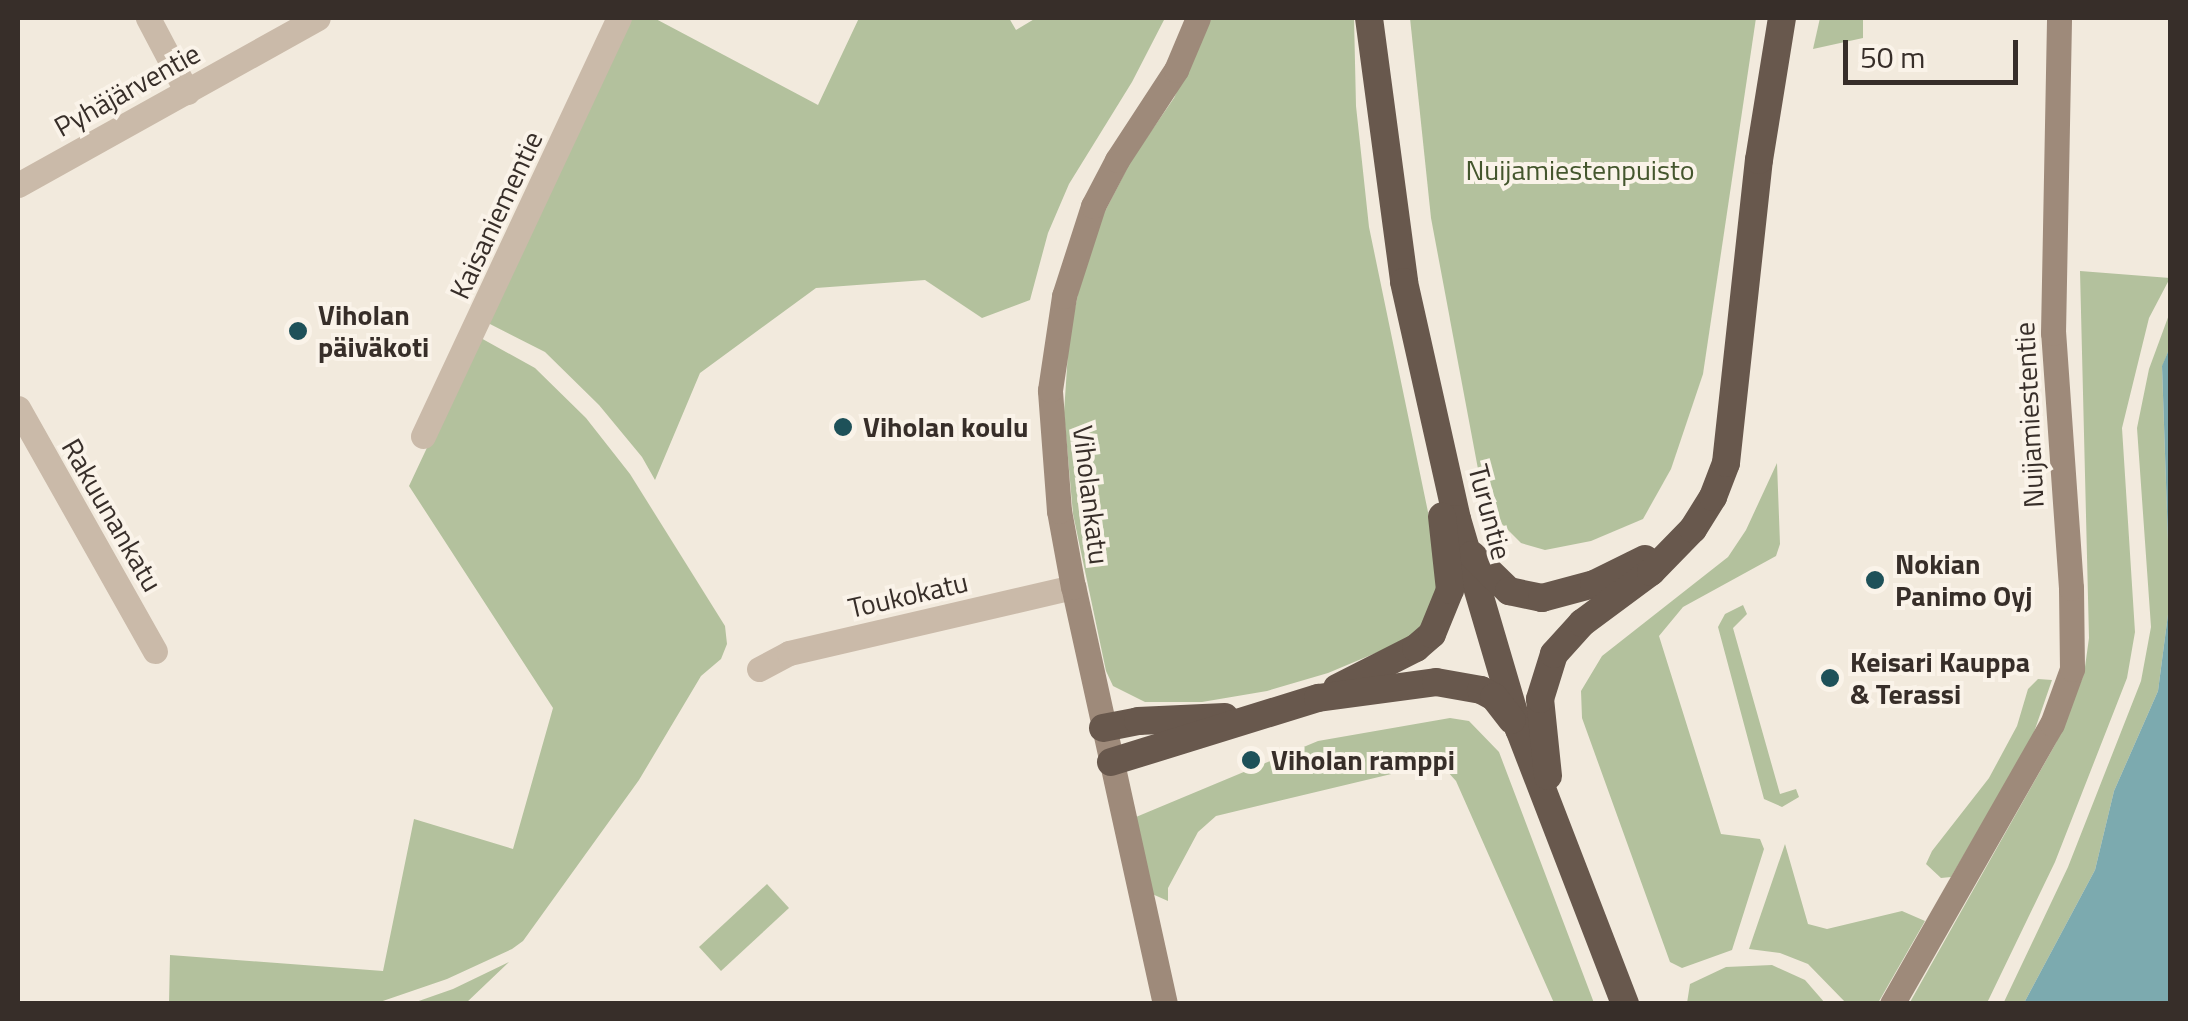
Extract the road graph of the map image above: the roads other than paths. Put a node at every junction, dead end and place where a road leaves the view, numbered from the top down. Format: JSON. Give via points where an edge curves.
{"nodes":[{"id":1,"x":148,"y":18,"type":"edge"},
{"id":2,"x":318,"y":18,"type":"edge"},
{"id":3,"x":619,"y":18,"type":"edge"},
{"id":4,"x":1198,"y":18,"type":"edge"},
{"id":5,"x":1370,"y":18,"type":"edge"},
{"id":6,"x":1782,"y":18,"type":"edge"},
{"id":7,"x":2060,"y":18,"type":"edge"},
{"id":8,"x":186,"y":92,"type":"junction"},
{"id":9,"x":18,"y":185,"type":"edge"},
{"id":10,"x":18,"y":408,"type":"edge"},
{"id":11,"x":423,"y":436,"type":"dead end"},
{"id":12,"x":1437,"y":437,"type":"junction"},
{"id":13,"x":1693,"y":529,"type":"junction"},
{"id":14,"x":1464,"y":543,"type":"junction"},
{"id":15,"x":1073,"y":588,"type":"junction"},
{"id":16,"x":155,"y":651,"type":"dead end"},
{"id":17,"x":759,"y":669,"type":"dead end"},
{"id":18,"x":1318,"y":698,"type":"junction"},
{"id":19,"x":1252,"y":715,"type":"junction"},
{"id":20,"x":1103,"y":728,"type":"junction"},
{"id":21,"x":1519,"y":730,"type":"junction"},
{"id":22,"x":1110,"y":762,"type":"junction"},
{"id":23,"x":1556,"y":827,"type":"junction"},
{"id":24,"x":1165,"y":1004,"type":"edge"},
{"id":25,"x":1625,"y":1004,"type":"edge"},
{"id":26,"x":1892,"y":1004,"type":"edge"}],
"edges":[{"from":1,"to":8,"type":"street"},
{"from":2,"to":8,"type":"street","name":"Pyhäjärventie"},
{"from":3,"to":11,"type":"street","name":"Kaisaniementie"},
{"from":4,"to":15,"type":"main road","name":"Viholankatu","via":[[1176,70],[1093,206],[1064,296],[1050,424]]},
{"from":5,"to":12,"type":"highway","name":"Turuntie","via":[[1396,233]]},
{"from":6,"to":13,"type":"highway","via":[[1759,160],[1726,464]]},
{"from":7,"to":26,"type":"main road","name":"Nuijamiestentie","via":[[2053,334],[2072,669],[2052,724]]},
{"from":8,"to":9,"type":"street","name":"Pyhäjärventie"},
{"from":10,"to":16,"type":"street","name":"Rakuunankatu"},
{"from":12,"to":14,"type":"highway","name":"Turuntie"},
{"from":12,"to":18,"type":"highway","via":[[1449,578],[1444,614],[1416,648]]},
{"from":13,"to":14,"type":"highway","via":[[1594,584],[1542,598],[1509,591]]},
{"from":13,"to":23,"type":"highway","via":[[1651,572],[1567,637],[1544,674],[1541,726]]},
{"from":14,"to":21,"type":"highway","name":"Turuntie"},
{"from":15,"to":17,"type":"street","name":"Toukokatu","via":[[790,653]]},
{"from":15,"to":20,"type":"main road","name":"Viholankatu"},
{"from":18,"to":19,"type":"highway"},
{"from":18,"to":21,"type":"highway","via":[[1455,682],[1494,698]]},
{"from":19,"to":20,"type":"highway"},
{"from":19,"to":22,"type":"highway"},
{"from":20,"to":22,"type":"main road","name":"Viholankatu"},
{"from":21,"to":23,"type":"highway","name":"Turuntie"},
{"from":22,"to":24,"type":"main road","name":"Viholankatu"},
{"from":23,"to":25,"type":"highway","name":"Turuntie"}]}
